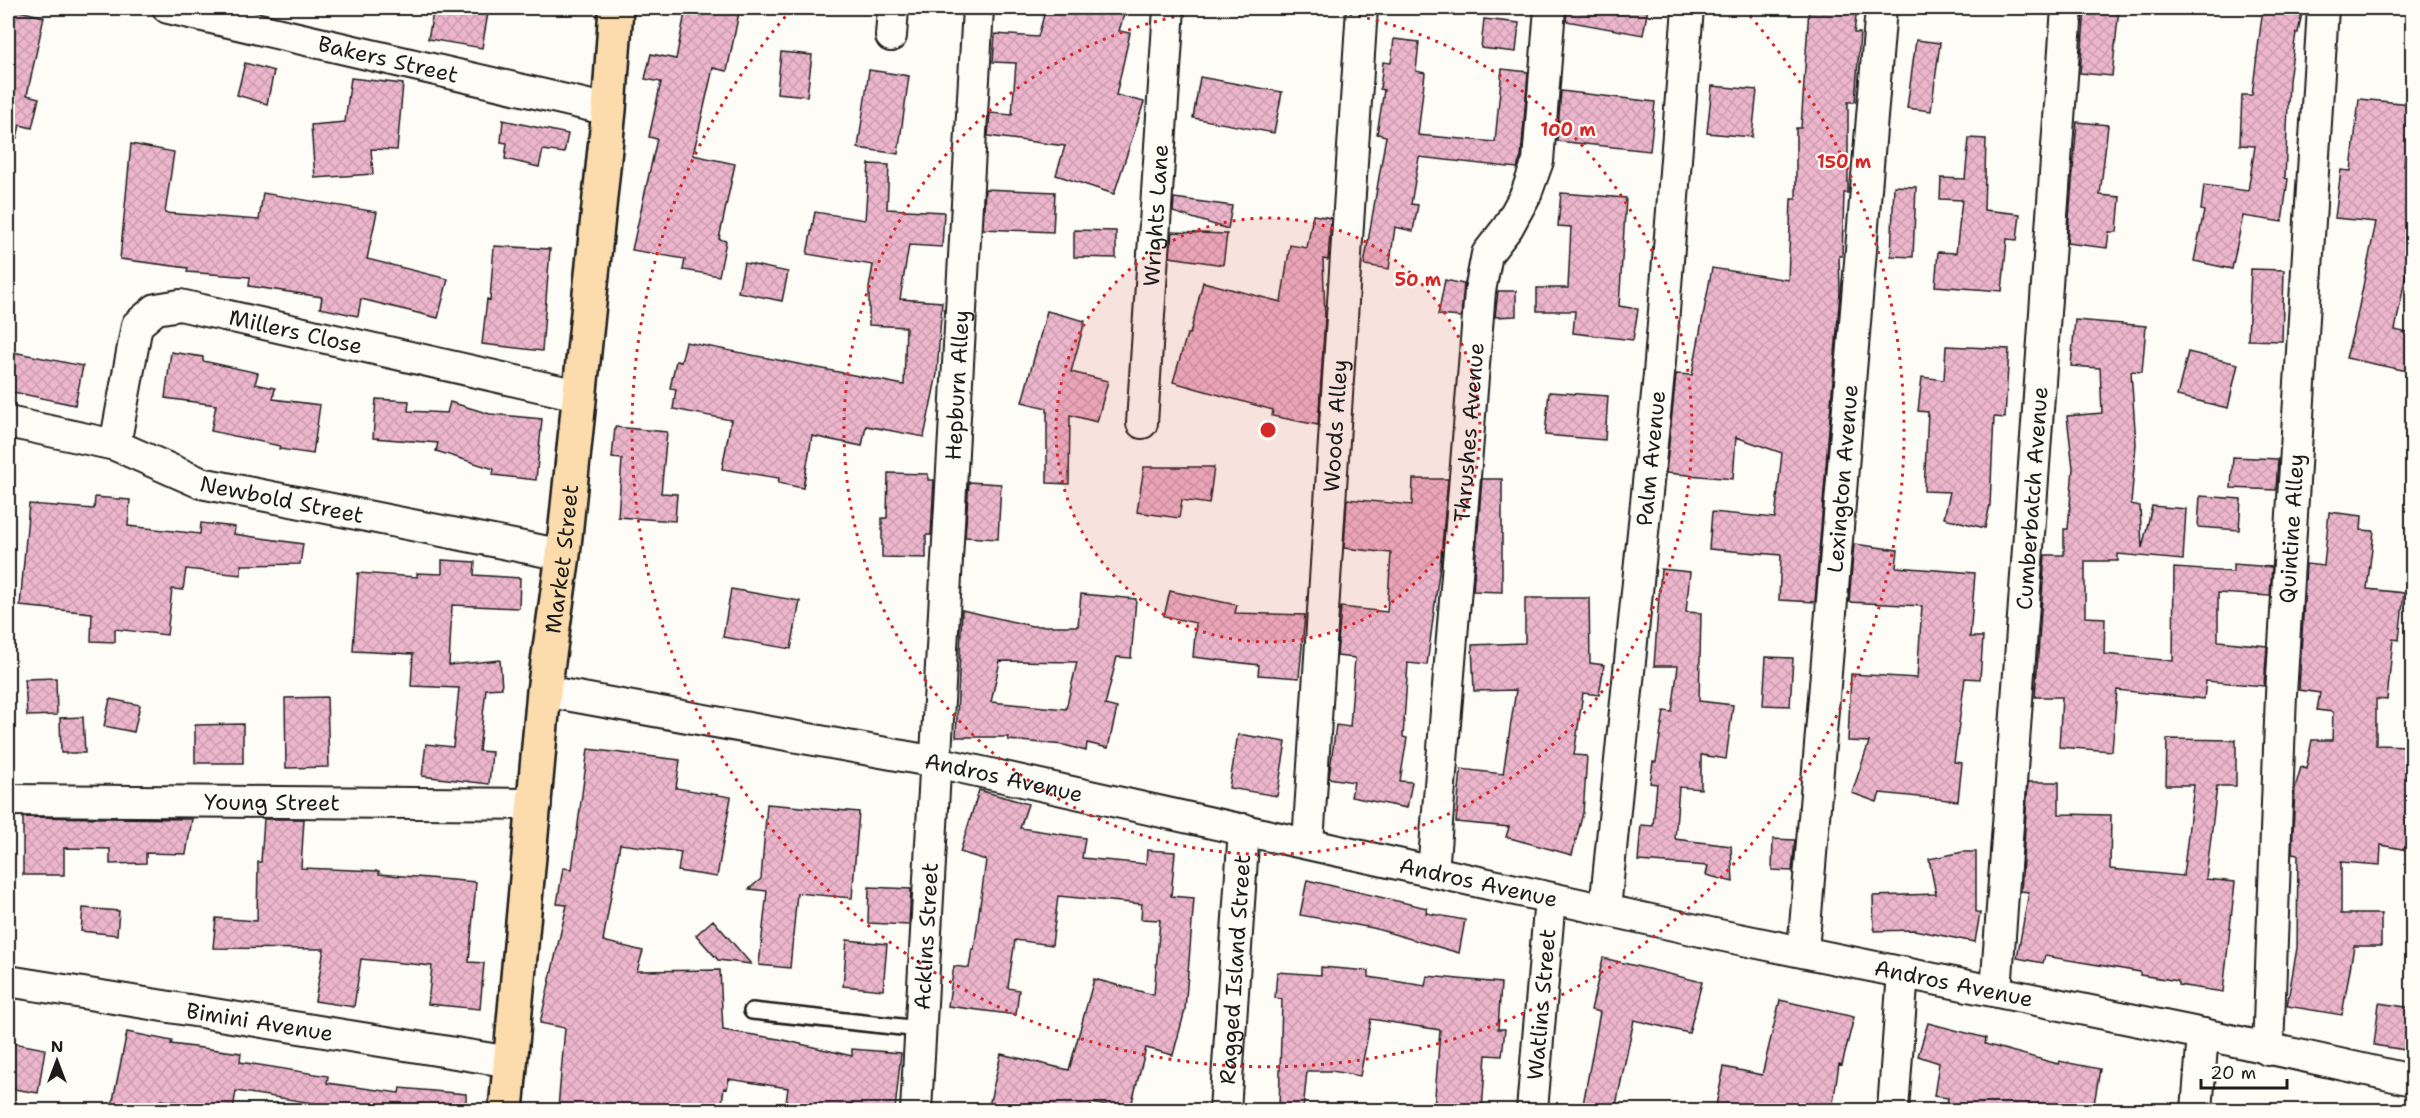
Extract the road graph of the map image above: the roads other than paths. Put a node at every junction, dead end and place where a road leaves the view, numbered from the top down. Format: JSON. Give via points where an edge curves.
{"nodes":[{"id":1,"x":168,"y":8,"type":"edge"},
{"id":2,"x":616,"y":8,"type":"edge"},
{"id":3,"x":978,"y":8,"type":"edge"},
{"id":4,"x":1169,"y":8,"type":"edge"},
{"id":5,"x":1362,"y":8,"type":"edge"},
{"id":6,"x":1550,"y":8,"type":"edge"},
{"id":7,"x":1688,"y":8,"type":"edge"},
{"id":8,"x":1881,"y":8,"type":"edge"},
{"id":9,"x":2067,"y":8,"type":"edge"},
{"id":10,"x":2323,"y":8,"type":"edge"},
{"id":11,"x":609,"y":110,"type":"junction"},
{"id":12,"x":578,"y":395,"type":"junction"},
{"id":13,"x":8,"y":422,"type":"edge"},
{"id":14,"x":1142,"y":423,"type":"dead end"},
{"id":15,"x":115,"y":445,"type":"junction"},
{"id":16,"x":563,"y":555,"type":"junction"},
{"id":17,"x":544,"y":691,"type":"junction"},
{"id":18,"x":936,"y":762,"type":"junction"},
{"id":19,"x":8,"y":800,"type":"edge"},
{"id":20,"x":536,"y":804,"type":"junction"},
{"id":21,"x":1244,"y":830,"type":"junction"},
{"id":22,"x":1308,"y":843,"type":"junction"},
{"id":23,"x":1433,"y":872,"type":"junction"},
{"id":24,"x":1550,"y":898,"type":"junction"},
{"id":25,"x":1605,"y":909,"type":"junction"},
{"id":26,"x":1803,"y":951,"type":"junction"},
{"id":27,"x":1903,"y":972,"type":"junction"},
{"id":28,"x":8,"y":981,"type":"edge"},
{"id":29,"x":1996,"y":991,"type":"junction"},
{"id":30,"x":752,"y":1011,"type":"dead end"},
{"id":31,"x":920,"y":1029,"type":"junction"},
{"id":32,"x":2203,"y":1034,"type":"junction"},
{"id":33,"x":2268,"y":1050,"type":"junction"},
{"id":34,"x":511,"y":1062,"type":"junction"},
{"id":35,"x":2412,"y":1080,"type":"edge"},
{"id":36,"x":506,"y":1110,"type":"edge"},
{"id":37,"x":916,"y":1110,"type":"edge"},
{"id":38,"x":1225,"y":1110,"type":"edge"},
{"id":39,"x":1533,"y":1110,"type":"edge"},
{"id":40,"x":1893,"y":1110,"type":"edge"},
{"id":41,"x":2197,"y":1110,"type":"edge"}],
"edges":[{"from":1,"to":11,"type":"street","name":"Bakers Street"},
{"from":2,"to":11,"type":"main road","name":"Market Street"},
{"from":3,"to":18,"type":"street","name":"Hepburn Alley"},
{"from":4,"to":14,"type":"street","name":"Wrights Lane"},
{"from":5,"to":22,"type":"street","name":"Woods Alley"},
{"from":6,"to":23,"type":"street","name":"Thrushes Avenue","via":[[1538,161],[1508,227],[1487,254],[1480,291]]},
{"from":7,"to":25,"type":"street","name":"Palm Avenue","via":[[1659,374]]},
{"from":8,"to":26,"type":"street","name":"Lexington Avenue"},
{"from":9,"to":29,"type":"street","name":"Cumberbatch Avenue"},
{"from":10,"to":33,"type":"street","name":"Quintine Alley","via":[[2281,694]]},
{"from":11,"to":12,"type":"main road","name":"Market Street"},
{"from":12,"to":15,"type":"street","name":"Millers Close","via":[[180,305],[156,309],[137,325]]},
{"from":12,"to":16,"type":"main road","name":"Market Street"},
{"from":13,"to":15,"type":"street","name":"Newbold Street"},
{"from":15,"to":16,"type":"street","name":"Newbold Street","via":[[201,483]]},
{"from":16,"to":17,"type":"main road","name":"Market Street"},
{"from":17,"to":18,"type":"street","name":"Andros Avenue"},
{"from":17,"to":20,"type":"main road","name":"Market Street"},
{"from":18,"to":21,"type":"street","name":"Andros Avenue"},
{"from":18,"to":31,"type":"street","name":"Acklins Street"},
{"from":19,"to":20,"type":"street","name":"Young Street"},
{"from":20,"to":34,"type":"main road","name":"Market Street"},
{"from":21,"to":22,"type":"street","name":"Andros Avenue"},
{"from":21,"to":38,"type":"street","name":"Ragged Island Street"},
{"from":22,"to":23,"type":"street","name":"Andros Avenue"},
{"from":23,"to":24,"type":"street","name":"Andros Avenue"},
{"from":24,"to":25,"type":"street","name":"Andros Avenue"},
{"from":24,"to":39,"type":"street","name":"Watlins Street"},
{"from":25,"to":26,"type":"street","name":"Andros Avenue"},
{"from":26,"to":27,"type":"street","name":"Andros Avenue"},
{"from":27,"to":29,"type":"street","name":"Andros Avenue"},
{"from":27,"to":40,"type":"street"},
{"from":28,"to":34,"type":"street","name":"Bimini Avenue"},
{"from":29,"to":32,"type":"street","name":"Andros Avenue"},
{"from":30,"to":31,"type":"lane"},
{"from":31,"to":37,"type":"street","name":"Acklins Street"},
{"from":32,"to":33,"type":"street","name":"Andros Avenue"},
{"from":32,"to":41,"type":"street"},
{"from":33,"to":35,"type":"street","name":"Andros Avenue"},
{"from":34,"to":36,"type":"main road","name":"Market Street"}]}
